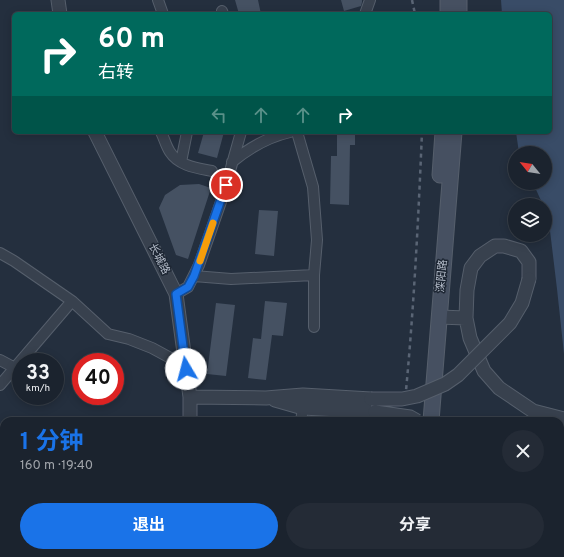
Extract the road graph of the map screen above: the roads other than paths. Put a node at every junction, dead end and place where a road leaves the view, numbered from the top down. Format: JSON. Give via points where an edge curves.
{"nodes":[{"id":1,"x":58,"y":0,"type":"edge"},
{"id":2,"x":158,"y":0,"type":"edge"},
{"id":3,"x":370,"y":0,"type":"edge"},
{"id":4,"x":448,"y":0,"type":"edge"},
{"id":5,"x":459,"y":0,"type":"edge"},
{"id":6,"x":60,"y":12,"type":"edge"},
{"id":7,"x":161,"y":12,"type":"edge"},
{"id":8,"x":366,"y":12,"type":"edge"},
{"id":9,"x":448,"y":12,"type":"edge"},
{"id":10,"x":459,"y":12,"type":"edge"},
{"id":11,"x":96,"y":134,"type":"edge"},
{"id":12,"x":162,"y":134,"type":"edge"},
{"id":13,"x":187,"y":134,"type":"edge"},
{"id":14,"x":240,"y":134,"type":"edge"},
{"id":15,"x":282,"y":134,"type":"edge"},
{"id":16,"x":298,"y":134,"type":"edge"},
{"id":17,"x":443,"y":134,"type":"edge"},
{"id":18,"x":454,"y":134,"type":"edge"},
{"id":19,"x":181,"y":162,"type":"junction"},
{"id":20,"x":232,"y":162,"type":"junction"},
{"id":21,"x":212,"y":171,"type":"dead end"},
{"id":22,"x":0,"y":253,"type":"edge"},
{"id":23,"x":314,"y":275,"type":"junction"},
{"id":24,"x":194,"y":276,"type":"junction"},
{"id":25,"x":176,"y":294,"type":"junction"},
{"id":26,"x":72,"y":301,"type":"junction"},
{"id":27,"x":439,"y":317,"type":"junction"},
{"id":28,"x":466,"y":318,"type":"junction"},
{"id":29,"x":314,"y":327,"type":"dead end"},
{"id":30,"x":28,"y":353,"type":"edge"},
{"id":31,"x":0,"y":360,"type":"edge"},
{"id":32,"x":12,"y":366,"type":"edge"},
{"id":33,"x":186,"y":369,"type":"junction"},
{"id":34,"x":12,"y":371,"type":"edge"},
{"id":35,"x":0,"y":385,"type":"edge"},
{"id":36,"x":190,"y":397,"type":"junction"},
{"id":37,"x":266,"y":398,"type":"junction"},
{"id":38,"x":303,"y":408,"type":"junction"},
{"id":39,"x":190,"y":417,"type":"edge"},
{"id":40,"x":302,"y":417,"type":"edge"},
{"id":41,"x":410,"y":417,"type":"edge"},
{"id":42,"x":422,"y":417,"type":"edge"},
{"id":43,"x":431,"y":417,"type":"edge"},
{"id":44,"x":556,"y":417,"type":"edge"}],
"edges":[{"from":1,"to":6,"type":"street"},
{"from":2,"to":7,"type":"street"},
{"from":3,"to":8,"type":"street"},
{"from":4,"to":9,"type":"main road"},
{"from":5,"to":10,"type":"main road"},
{"from":11,"to":25,"type":"street","name":"长城路"},
{"from":12,"to":19,"type":"street","via":[[171,153]]},
{"from":13,"to":19,"type":"street"},
{"from":14,"to":20,"type":"street"},
{"from":15,"to":20,"type":"street","via":[[256,145]]},
{"from":16,"to":23,"type":"street","via":[[313,188],[317,240]]},
{"from":17,"to":42,"type":"main road","name":"滦阳路"},
{"from":18,"to":27,"type":"main road","name":"滦阳路"},
{"from":19,"to":21,"type":"street","via":[[194,168]]},
{"from":20,"to":24,"type":"street","via":[[223,196]]},
{"from":22,"to":26,"type":"street"},
{"from":23,"to":24,"type":"street","via":[[231,280]]},
{"from":23,"to":29,"type":"street"},
{"from":24,"to":25,"type":"street","via":[[188,287]]},
{"from":25,"to":33,"type":"street","name":"长城路"},
{"from":26,"to":30,"type":"street"},
{"from":26,"to":33,"type":"street","via":[[108,334],[152,348]]},
{"from":27,"to":28,"type":"street"},
{"from":27,"to":43,"type":"main road","name":"滦阳路"},
{"from":28,"to":37,"type":"street","bridge":true,"via":[[471,268],[480,256],[495,246],[521,251],[529,262],[529,279],[522,303],[510,323],[458,375],[445,384],[417,396],[402,399],[303,395]]},
{"from":28,"to":44,"type":"street","via":[[470,338],[484,370],[499,388],[533,411]]},
{"from":31,"to":32,"type":"street"},
{"from":33,"to":36,"type":"street","name":"长城路"},
{"from":34,"to":35,"type":"street"},
{"from":36,"to":37,"type":"street"},
{"from":36,"to":39,"type":"street","name":"长城路"},
{"from":37,"to":38,"type":"street"},
{"from":38,"to":40,"type":"street"},
{"from":38,"to":41,"type":"street","bridge":true,"via":[[375,412]]}]}
